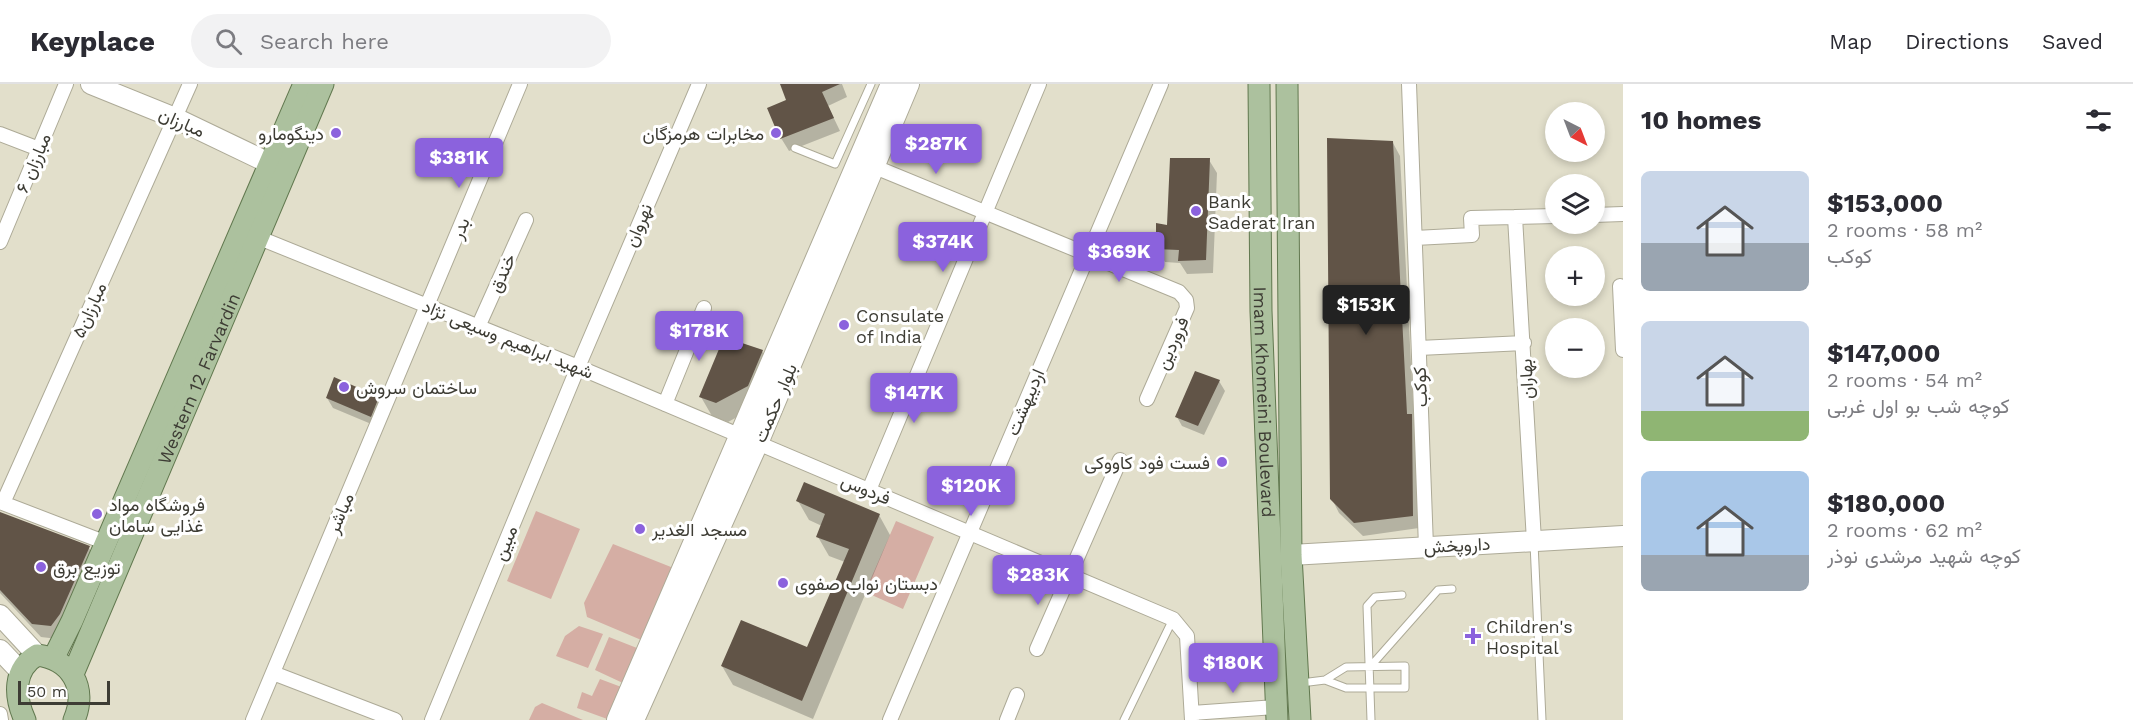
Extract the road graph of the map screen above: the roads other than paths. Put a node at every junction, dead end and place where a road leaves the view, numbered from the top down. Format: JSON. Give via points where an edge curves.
{"nodes":[{"id":1,"x":66,"y":84,"type":"edge"},
{"id":2,"x":91,"y":84,"type":"edge"},
{"id":3,"x":190,"y":84,"type":"edge"},
{"id":4,"x":304,"y":84,"type":"edge"},
{"id":5,"x":323,"y":84,"type":"edge"},
{"id":6,"x":520,"y":84,"type":"edge"},
{"id":7,"x":699,"y":84,"type":"edge"},
{"id":8,"x":871,"y":84,"type":"edge"},
{"id":9,"x":891,"y":84,"type":"edge"},
{"id":10,"x":909,"y":84,"type":"edge"},
{"id":11,"x":1039,"y":84,"type":"edge"},
{"id":12,"x":1161,"y":84,"type":"edge"},
{"id":13,"x":1259,"y":84,"type":"edge"},
{"id":14,"x":1300,"y":84,"type":"edge"},
{"id":15,"x":1410,"y":84,"type":"edge"},
{"id":16,"x":1420,"y":84,"type":"edge"},
{"id":17,"x":1287,"y":94,"type":"edge"},
{"id":18,"x":175,"y":118,"type":"junction"},
{"id":19,"x":0,"y":134,"type":"edge"},
{"id":20,"x":795,"y":148,"type":"dead end"},
{"id":21,"x":39,"y":149,"type":"junction"},
{"id":22,"x":271,"y":164,"type":"junction"},
{"id":23,"x":875,"y":167,"type":"junction"},
{"id":24,"x":984,"y":213,"type":"junction"},
{"id":25,"x":1623,"y":214,"type":"edge"},
{"id":26,"x":1605,"y":215,"type":"edge"},
{"id":27,"x":1545,"y":216,"type":"edge"},
{"id":28,"x":1515,"y":217,"type":"junction"},
{"id":29,"x":526,"y":220,"type":"dead end"},
{"id":30,"x":257,"y":237,"type":"junction"},
{"id":31,"x":1415,"y":238,"type":"junction"},
{"id":32,"x":0,"y":242,"type":"edge"},
{"id":33,"x":1089,"y":254,"type":"junction"},
{"id":34,"x":1620,"y":286,"type":"dead end"},
{"id":35,"x":428,"y":305,"type":"junction"},
{"id":36,"x":704,"y":308,"type":"dead end"},
{"id":37,"x":478,"y":327,"type":"junction"},
{"id":38,"x":1524,"y":343,"type":"junction"},
{"id":39,"x":1419,"y":348,"type":"junction"},
{"id":40,"x":1623,"y":350,"type":"edge"},
{"id":41,"x":578,"y":366,"type":"junction"},
{"id":42,"x":1147,"y":399,"type":"dead end"},
{"id":43,"x":665,"y":404,"type":"junction"},
{"id":44,"x":750,"y":439,"type":"junction"},
{"id":45,"x":1120,"y":460,"type":"dead end"},
{"id":46,"x":869,"y":490,"type":"junction"},
{"id":47,"x":1,"y":502,"type":"edge"},
{"id":48,"x":968,"y":533,"type":"junction"},
{"id":49,"x":1623,"y":536,"type":"edge"},
{"id":50,"x":1534,"y":541,"type":"junction"},
{"id":51,"x":104,"y":542,"type":"junction"},
{"id":52,"x":1426,"y":547,"type":"junction"},
{"id":53,"x":1291,"y":555,"type":"junction"},
{"id":54,"x":1068,"y":575,"type":"junction"},
{"id":55,"x":1452,"y":589,"type":"dead end"},
{"id":56,"x":1402,"y":595,"type":"dead end"},
{"id":57,"x":0,"y":615,"type":"edge"},
{"id":58,"x":1173,"y":619,"type":"junction"},
{"id":59,"x":82,"y":624,"type":"junction"},
{"id":60,"x":1037,"y":649,"type":"dead end"},
{"id":61,"x":0,"y":650,"type":"edge"},
{"id":62,"x":45,"y":656,"type":"junction"},
{"id":63,"x":1369,"y":668,"type":"junction"},
{"id":64,"x":20,"y":671,"type":"junction"},
{"id":65,"x":273,"y":673,"type":"junction"},
{"id":66,"x":73,"y":674,"type":"junction"},
{"id":67,"x":1325,"y":680,"type":"junction"},
{"id":68,"x":1298,"y":683,"type":"junction"},
{"id":69,"x":1369,"y":688,"type":"junction"},
{"id":70,"x":1017,"y":695,"type":"dead end"},
{"id":71,"x":1276,"y":713,"type":"edge"},
{"id":72,"x":13,"y":717,"type":"edge"},
{"id":73,"x":78,"y":717,"type":"edge"},
{"id":74,"x":1192,"y":717,"type":"edge"},
{"id":75,"x":253,"y":720,"type":"edge"},
{"id":76,"x":395,"y":720,"type":"edge"},
{"id":77,"x":432,"y":720,"type":"edge"},
{"id":78,"x":617,"y":720,"type":"edge"},
{"id":79,"x":634,"y":720,"type":"edge"},
{"id":80,"x":890,"y":720,"type":"edge"},
{"id":81,"x":1007,"y":720,"type":"edge"},
{"id":82,"x":1124,"y":720,"type":"edge"},
{"id":83,"x":1300,"y":720,"type":"edge"},
{"id":84,"x":1371,"y":720,"type":"edge"},
{"id":85,"x":1542,"y":720,"type":"edge"}],
"edges":[{"from":1,"to":21,"type":"street","name":"مبارزان ۶"},
{"from":2,"to":18,"type":"street","name":"مبارزان"},
{"from":3,"to":18,"type":"street","name":"مبارزان۵"},
{"from":4,"to":22,"type":"main road","name":"Western 12 Farvardin"},
{"from":5,"to":30,"type":"main road","name":"Western 12 Farvardin"},
{"from":6,"to":35,"type":"street","name":"بدر"},
{"from":7,"to":41,"type":"street","name":"نهروان"},
{"from":8,"to":20,"type":"lane","via":[[835,164]]},
{"from":9,"to":44,"type":"street","name":"بلوار حکمت"},
{"from":10,"to":23,"type":"street","name":"بلوار حکمت"},
{"from":11,"to":24,"type":"street"},
{"from":12,"to":33,"type":"street","name":"اردیبهشت"},
{"from":13,"to":71,"type":"main road","name":"Imam Khomeini Boulevard","via":[[1261,310]]},
{"from":14,"to":17,"type":"street"},
{"from":15,"to":16,"type":"street"},
{"from":15,"to":31,"type":"street","name":"کوکب"},
{"from":17,"to":53,"type":"main road","name":"Imam Khomeini Boulevard"},
{"from":18,"to":22,"type":"street","name":"مبارزان"},
{"from":18,"to":47,"type":"street","name":"مبارزان۵"},
{"from":19,"to":21,"type":"street"},
{"from":21,"to":32,"type":"street","name":"مبارزان ۶"},
{"from":22,"to":51,"type":"main road","name":"Western 12 Farvardin"},
{"from":23,"to":24,"type":"street","name":"فروردین"},
{"from":23,"to":44,"type":"street","name":"بلوار حکمت"},
{"from":24,"to":33,"type":"street","name":"فروردین"},
{"from":24,"to":46,"type":"street"},
{"from":25,"to":26,"type":"street"},
{"from":27,"to":28,"type":"street"},
{"from":28,"to":31,"type":"street","via":[[1472,218],[1472,235]]},
{"from":28,"to":38,"type":"street","name":"بهاران"},
{"from":29,"to":37,"type":"street","name":"خندق"},
{"from":30,"to":35,"type":"street","name":"شهید ابراهیم وسیعی نژاد"},
{"from":30,"to":59,"type":"main road","name":"Western 12 Farvardin"},
{"from":31,"to":39,"type":"street","name":"کوکب"},
{"from":33,"to":42,"type":"street","name":"فروردین","via":[[1179,291],[1186,300],[1187,308]]},
{"from":33,"to":48,"type":"street","name":"اردیبهشت"},
{"from":34,"to":40,"type":"street"},
{"from":35,"to":37,"type":"street","name":"شهید ابراهیم وسیعی نژاد"},
{"from":35,"to":65,"type":"street","name":"مباشر"},
{"from":36,"to":43,"type":"street"},
{"from":37,"to":41,"type":"street","name":"شهید ابراهیم وسیعی نژاد"},
{"from":38,"to":39,"type":"street"},
{"from":38,"to":50,"type":"street","name":"بهاران"},
{"from":39,"to":52,"type":"street","name":"کوکب"},
{"from":41,"to":43,"type":"street","name":"شهید ابراهیم وسیعی نژاد"},
{"from":41,"to":77,"type":"street","name":"مبین"},
{"from":43,"to":44,"type":"street","name":"شهید ابراهیم وسیعی نژاد"},
{"from":44,"to":46,"type":"street","name":"فردوس"},
{"from":44,"to":78,"type":"street","name":"بلوار حکمت"},
{"from":44,"to":79,"type":"street","name":"بلوار حکمت"},
{"from":45,"to":54,"type":"street"},
{"from":46,"to":48,"type":"street","name":"فردوس"},
{"from":47,"to":51,"type":"street"},
{"from":48,"to":54,"type":"street","name":"فردوس"},
{"from":48,"to":80,"type":"street","name":"اردیبهشت"},
{"from":49,"to":50,"type":"street","name":"داروپخش"},
{"from":50,"to":52,"type":"street","name":"داروپخش"},
{"from":50,"to":85,"type":"lane"},
{"from":51,"to":59,"type":"main road","name":"Western 12 Farvardin"},
{"from":52,"to":53,"type":"street","name":"داروپخش"},
{"from":53,"to":68,"type":"main road","name":"Imam Khomeini Boulevard"},
{"from":54,"to":58,"type":"street","name":"فردوس"},
{"from":54,"to":60,"type":"street"},
{"from":55,"to":63,"type":"lane","via":[[1438,590]]},
{"from":56,"to":63,"type":"lane","via":[[1375,597],[1367,606]]},
{"from":57,"to":62,"type":"street"},
{"from":58,"to":74,"type":"street","via":[[1187,636]]},
{"from":58,"to":82,"type":"lane"},
{"from":59,"to":62,"type":"main road","name":"Western 12 Farvardin"},
{"from":59,"to":66,"type":"main road","name":"Western 12 Farvardin"},
{"from":61,"to":64,"type":"street"},
{"from":62,"to":64,"type":"main road","via":[[28,660]]},
{"from":62,"to":66,"type":"main road"},
{"from":63,"to":67,"type":"lane","via":[[1346,667]]},
{"from":63,"to":69,"type":"lane"},
{"from":63,"to":69,"type":"lane","via":[[1404,666],[1405,688]]},
{"from":64,"to":72,"type":"main road"},
{"from":65,"to":75,"type":"street","name":"مباشر"},
{"from":65,"to":76,"type":"street"},
{"from":66,"to":73,"type":"main road"},
{"from":67,"to":68,"type":"lane"},
{"from":67,"to":69,"type":"lane","via":[[1346,688]]},
{"from":68,"to":83,"type":"main road","name":"Imam Khomeini Boulevard"},
{"from":69,"to":84,"type":"lane"},
{"from":70,"to":81,"type":"street"},
{"from":71,"to":74,"type":"street"}]}
